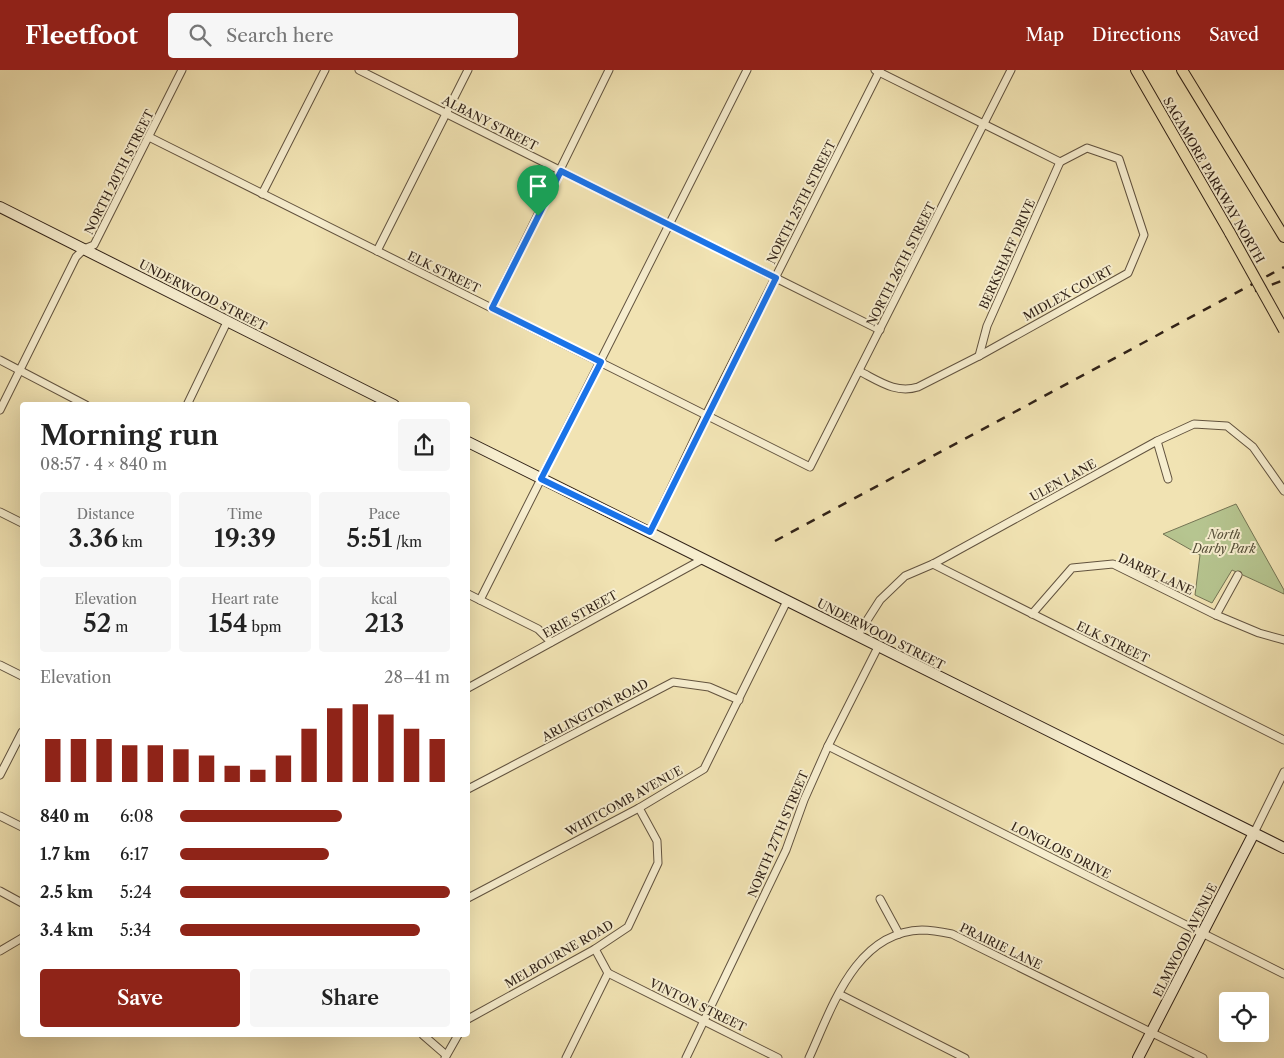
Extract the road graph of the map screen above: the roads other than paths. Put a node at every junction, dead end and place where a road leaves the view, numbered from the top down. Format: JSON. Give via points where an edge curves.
{"nodes":[{"id":1,"x":182,"y":70,"type":"edge"},
{"id":2,"x":325,"y":70,"type":"edge"},
{"id":3,"x":358,"y":70,"type":"edge"},
{"id":4,"x":468,"y":70,"type":"edge"},
{"id":5,"x":609,"y":70,"type":"edge"},
{"id":6,"x":747,"y":70,"type":"edge"},
{"id":7,"x":1011,"y":70,"type":"edge"},
{"id":8,"x":1136,"y":70,"type":"edge"},
{"id":9,"x":1182,"y":70,"type":"edge"},
{"id":10,"x":878,"y":71,"type":"edge"},
{"id":11,"x":446,"y":113,"type":"junction"},
{"id":12,"x":986,"y":125,"type":"junction"},
{"id":13,"x":149,"y":137,"type":"junction"},
{"id":14,"x":1060,"y":162,"type":"junction"},
{"id":15,"x":561,"y":171,"type":"junction"},
{"id":16,"x":262,"y":194,"type":"junction"},
{"id":17,"x":0,"y":207,"type":"edge"},
{"id":18,"x":670,"y":224,"type":"junction"},
{"id":19,"x":1284,"y":237,"type":"edge"},
{"id":20,"x":84,"y":249,"type":"junction"},
{"id":21,"x":377,"y":251,"type":"junction"},
{"id":22,"x":776,"y":278,"type":"junction"},
{"id":23,"x":492,"y":308,"type":"junction"},
{"id":24,"x":227,"y":322,"type":"junction"},
{"id":25,"x":880,"y":330,"type":"junction"},
{"id":26,"x":1284,"y":330,"type":"edge"},
{"id":27,"x":979,"y":356,"type":"junction"},
{"id":28,"x":0,"y":360,"type":"edge"},
{"id":29,"x":601,"y":362,"type":"junction"},
{"id":30,"x":20,"y":370,"type":"junction"},
{"id":31,"x":859,"y":371,"type":"junction"},
{"id":32,"x":80,"y":402,"type":"edge"},
{"id":33,"x":188,"y":402,"type":"edge"},
{"id":34,"x":383,"y":402,"type":"edge"},
{"id":35,"x":0,"y":410,"type":"edge"},
{"id":36,"x":706,"y":415,"type":"junction"},
{"id":37,"x":1157,"y":441,"type":"junction"},
{"id":38,"x":470,"y":443,"type":"edge"},
{"id":39,"x":810,"y":467,"type":"joint"},
{"id":40,"x":541,"y":479,"type":"junction"},
{"id":41,"x":1168,"y":479,"type":"dead end"},
{"id":42,"x":1284,"y":491,"type":"edge"},
{"id":43,"x":0,"y":512,"type":"edge"},
{"id":44,"x":20,"y":522,"type":"edge"},
{"id":45,"x":650,"y":532,"type":"junction"},
{"id":46,"x":703,"y":559,"type":"junction"},
{"id":47,"x":933,"y":564,"type":"junction"},
{"id":48,"x":1238,"y":575,"type":"dead end"},
{"id":49,"x":470,"y":595,"type":"edge"},
{"id":50,"x":480,"y":600,"type":"junction"},
{"id":51,"x":788,"y":601,"type":"junction"},
{"id":52,"x":1032,"y":614,"type":"junction"},
{"id":53,"x":1216,"y":615,"type":"junction"},
{"id":54,"x":857,"y":636,"type":"junction"},
{"id":55,"x":1284,"y":640,"type":"edge"},
{"id":56,"x":551,"y":642,"type":"junction"},
{"id":57,"x":878,"y":647,"type":"junction"},
{"id":58,"x":0,"y":665,"type":"edge"},
{"id":59,"x":20,"y":675,"type":"edge"},
{"id":60,"x":470,"y":687,"type":"edge"},
{"id":61,"x":739,"y":700,"type":"junction"},
{"id":62,"x":20,"y":736,"type":"edge"},
{"id":63,"x":1284,"y":740,"type":"edge"},
{"id":64,"x":828,"y":746,"type":"junction"},
{"id":65,"x":1284,"y":772,"type":"edge"},
{"id":66,"x":0,"y":775,"type":"edge"},
{"id":67,"x":470,"y":788,"type":"edge"},
{"id":68,"x":639,"y":808,"type":"junction"},
{"id":69,"x":0,"y":816,"type":"edge"},
{"id":70,"x":20,"y":826,"type":"edge"},
{"id":71,"x":1254,"y":833,"type":"junction"},
{"id":72,"x":1284,"y":848,"type":"edge"},
{"id":73,"x":0,"y":891,"type":"edge"},
{"id":74,"x":470,"y":897,"type":"edge"},
{"id":75,"x":880,"y":899,"type":"dead end"},
{"id":76,"x":20,"y":902,"type":"edge"},
{"id":77,"x":1201,"y":933,"type":"junction"},
{"id":78,"x":899,"y":934,"type":"junction"},
{"id":79,"x":20,"y":939,"type":"edge"},
{"id":80,"x":595,"y":949,"type":"junction"},
{"id":81,"x":0,"y":951,"type":"edge"},
{"id":82,"x":608,"y":973,"type":"junction"},
{"id":83,"x":1284,"y":974,"type":"edge"},
{"id":84,"x":839,"y":994,"type":"junction"},
{"id":85,"x":470,"y":1019,"type":"edge"},
{"id":86,"x":704,"y":1020,"type":"junction"},
{"id":87,"x":1153,"y":1033,"type":"junction"},
{"id":88,"x":425,"y":1037,"type":"edge"},
{"id":89,"x":457,"y":1037,"type":"edge"},
{"id":90,"x":446,"y":1056,"type":"edge"},
{"id":91,"x":566,"y":1058,"type":"edge"},
{"id":92,"x":686,"y":1058,"type":"edge"},
{"id":93,"x":778,"y":1058,"type":"edge"},
{"id":94,"x":809,"y":1058,"type":"edge"},
{"id":95,"x":965,"y":1058,"type":"edge"},
{"id":96,"x":1138,"y":1058,"type":"edge"},
{"id":97,"x":1203,"y":1058,"type":"edge"}],
"edges":[{"from":1,"to":13,"type":"street","name":"NORTH 20TH STREET"},
{"from":2,"to":16,"type":"street"},
{"from":3,"to":11,"type":"street","name":"ALBANY STREET"},
{"from":4,"to":11,"type":"street"},
{"from":5,"to":15,"type":"street"},
{"from":6,"to":18,"type":"street"},
{"from":7,"to":12,"type":"street","name":"NORTH 26TH STREET"},
{"from":8,"to":26,"type":"main road","name":"SAGAMORE PARKWAY NORTH","bridge":true},
{"from":9,"to":19,"type":"main road"},
{"from":10,"to":12,"type":"street"},
{"from":10,"to":22,"type":"street","name":"NORTH 25TH STREET"},
{"from":11,"to":15,"type":"street","name":"ALBANY STREET"},
{"from":11,"to":21,"type":"street"},
{"from":12,"to":14,"type":"street"},
{"from":12,"to":25,"type":"street","name":"NORTH 26TH STREET"},
{"from":13,"to":16,"type":"street","name":"ELK STREET"},
{"from":13,"to":20,"type":"street","name":"NORTH 20TH STREET","via":[[94,245]]},
{"from":14,"to":27,"type":"street","name":"BERKSHAFF DRIVE","via":[[987,326]]},
{"from":14,"to":27,"type":"street","name":"MIDLEX COURT","via":[[1087,148],[1119,159],[1144,235],[1128,273]]},
{"from":15,"to":18,"type":"street","name":"ALBANY STREET"},
{"from":15,"to":23,"type":"street"},
{"from":16,"to":21,"type":"street","name":"ELK STREET"},
{"from":17,"to":20,"type":"street","name":"UNDERWOOD STREET"},
{"from":18,"to":22,"type":"street","name":"ALBANY STREET"},
{"from":18,"to":29,"type":"street"},
{"from":20,"to":24,"type":"street","name":"UNDERWOOD STREET"},
{"from":20,"to":30,"type":"street","name":"NORTH 20TH STREET","via":[[76,257]]},
{"from":21,"to":23,"type":"street","name":"ELK STREET"},
{"from":22,"to":25,"type":"street","name":"ALBANY STREET"},
{"from":22,"to":36,"type":"street","name":"NORTH 25TH STREET"},
{"from":23,"to":29,"type":"street","name":"ELK STREET"},
{"from":24,"to":33,"type":"street"},
{"from":24,"to":34,"type":"street","name":"UNDERWOOD STREET"},
{"from":25,"to":31,"type":"street","name":"NORTH 26TH STREET"},
{"from":27,"to":31,"type":"street","name":"MIDLEX COURT","via":[[909,390],[894,388]]},
{"from":28,"to":30,"type":"street"},
{"from":29,"to":36,"type":"street","name":"ELK STREET"},
{"from":29,"to":40,"type":"street"},
{"from":30,"to":32,"type":"street"},
{"from":30,"to":35,"type":"street","name":"NORTH 20TH STREET"},
{"from":31,"to":39,"type":"street","name":"NORTH 26TH STREET"},
{"from":36,"to":39,"type":"street","name":"ELK STREET"},
{"from":36,"to":45,"type":"street","name":"NORTH 25TH STREET"},
{"from":37,"to":41,"type":"street"},
{"from":37,"to":42,"type":"street","name":"ULEN LANE","via":[[1194,424],[1227,426],[1253,447]]},
{"from":37,"to":47,"type":"street","name":"ULEN LANE"},
{"from":38,"to":40,"type":"street","name":"UNDERWOOD STREET"},
{"from":40,"to":45,"type":"street","name":"UNDERWOOD STREET"},
{"from":40,"to":50,"type":"street"},
{"from":43,"to":44,"type":"street"},
{"from":45,"to":46,"type":"street","name":"UNDERWOOD STREET"},
{"from":46,"to":51,"type":"street","name":"UNDERWOOD STREET"},
{"from":46,"to":56,"type":"street","name":"ERIE STREET"},
{"from":47,"to":52,"type":"street","name":"ELK STREET"},
{"from":47,"to":54,"type":"street","name":"ULEN LANE","via":[[905,576],[880,600]]},
{"from":48,"to":53,"type":"street"},
{"from":49,"to":50,"type":"street"},
{"from":50,"to":56,"type":"street","via":[[538,629]]},
{"from":51,"to":54,"type":"street","name":"UNDERWOOD STREET"},
{"from":51,"to":61,"type":"street","name":"WHITCOMB AVENUE"},
{"from":52,"to":53,"type":"street","name":"DARBY LANE","via":[[1072,568],[1113,564]]},
{"from":52,"to":63,"type":"street","name":"ELK STREET"},
{"from":53,"to":55,"type":"street","name":"DARBY LANE"},
{"from":54,"to":57,"type":"street","name":"UNDERWOOD STREET"},
{"from":56,"to":60,"type":"street","name":"ERIE STREET"},
{"from":57,"to":64,"type":"street","name":"NORTH 27TH STREET"},
{"from":57,"to":71,"type":"street","name":"UNDERWOOD STREET"},
{"from":58,"to":59,"type":"street"},
{"from":61,"to":67,"type":"street","name":"ARLINGTON ROAD","via":[[709,687],[673,682]]},
{"from":61,"to":68,"type":"street","name":"WHITCOMB AVENUE","via":[[704,769]]},
{"from":62,"to":66,"type":"street"},
{"from":64,"to":77,"type":"street","name":"LONGLOIS DRIVE"},
{"from":64,"to":86,"type":"street","name":"NORTH 27TH STREET","via":[[786,850]]},
{"from":65,"to":71,"type":"street"},
{"from":68,"to":74,"type":"street","name":"WHITCOMB AVENUE"},
{"from":68,"to":80,"type":"street","name":"MELBOURNE ROAD","via":[[657,842],[658,863],[628,928]]},
{"from":69,"to":70,"type":"street"},
{"from":71,"to":72,"type":"street","name":"UNDERWOOD STREET"},
{"from":71,"to":77,"type":"street","name":"ELMWOOD AVENUE"},
{"from":73,"to":76,"type":"street"},
{"from":75,"to":78,"type":"street"},
{"from":77,"to":83,"type":"street","name":"LONGLOIS DRIVE"},
{"from":77,"to":87,"type":"street","name":"ELMWOOD AVENUE"},
{"from":78,"to":84,"type":"street","name":"PRAIRIE LANE","via":[[868,952]]},
{"from":78,"to":87,"type":"street","name":"PRAIRIE LANE","via":[[922,930],[952,934]]},
{"from":79,"to":81,"type":"street"},
{"from":80,"to":82,"type":"street"},
{"from":80,"to":85,"type":"street","name":"MELBOURNE ROAD"},
{"from":82,"to":86,"type":"street","name":"VINTON STREET"},
{"from":82,"to":91,"type":"street"},
{"from":84,"to":94,"type":"street","name":"PRAIRIE LANE"},
{"from":84,"to":95,"type":"street"},
{"from":86,"to":92,"type":"street","name":"NORTH 27TH STREET"},
{"from":86,"to":93,"type":"street","name":"VINTON STREET"},
{"from":87,"to":96,"type":"street","name":"ELMWOOD AVENUE"},
{"from":87,"to":97,"type":"street","name":"PRAIRIE LANE"},
{"from":88,"to":90,"type":"street"},
{"from":89,"to":90,"type":"street"}]}
